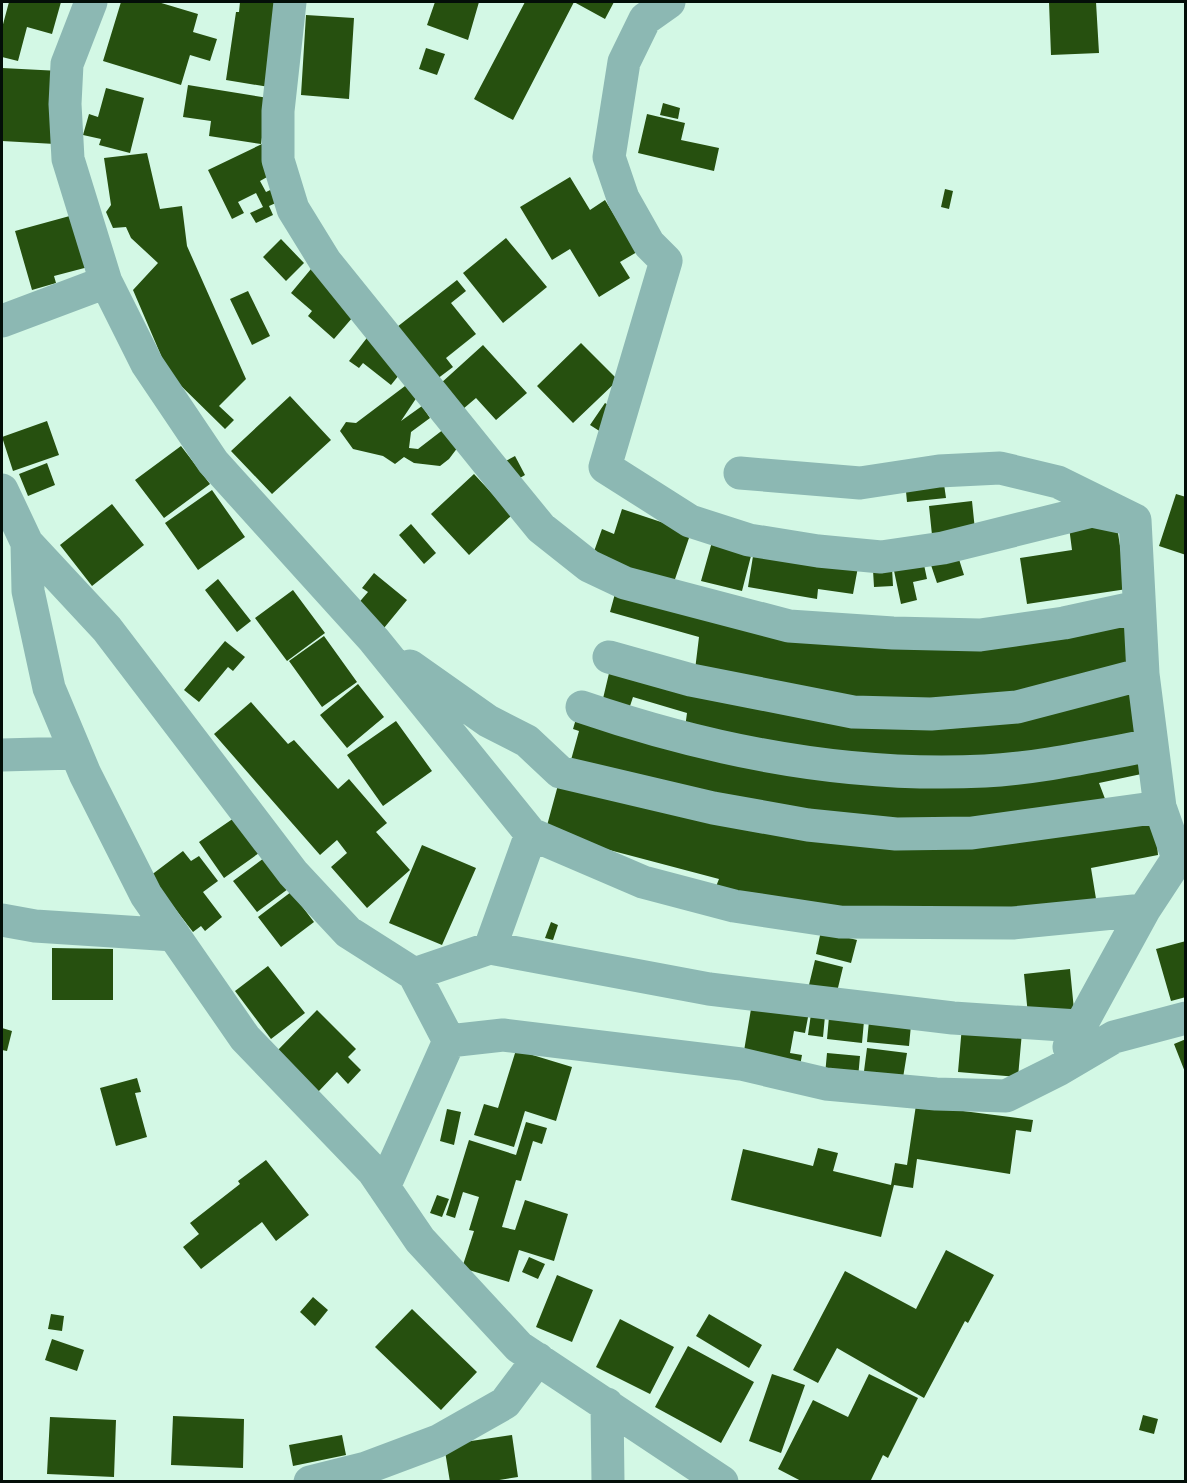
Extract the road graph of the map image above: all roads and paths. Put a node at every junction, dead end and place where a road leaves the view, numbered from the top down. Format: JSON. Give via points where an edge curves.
{"nodes":[{"id":1,"x":91,"y":2,"type":"edge"},
{"id":2,"x":290,"y":2,"type":"edge"},
{"id":3,"x":669,"y":2,"type":"edge"},
{"id":4,"x":106,"y":282,"type":"junction"},
{"id":5,"x":2,"y":321,"type":"edge"},
{"id":6,"x":740,"y":473,"type":"dead end"},
{"id":7,"x":2,"y":490,"type":"edge"},
{"id":8,"x":1135,"y":519,"type":"junction"},
{"id":9,"x":27,"y":543,"type":"junction"},
{"id":10,"x":15,"y":586,"type":"edge"},
{"id":11,"x":1138,"y":607,"type":"junction"},
{"id":12,"x":374,"y":640,"type":"junction"},
{"id":13,"x":609,"y":657,"type":"dead end"},
{"id":14,"x":1143,"y":674,"type":"junction"},
{"id":15,"x":582,"y":707,"type":"dead end"},
{"id":16,"x":1152,"y":745,"type":"junction"},
{"id":17,"x":76,"y":753,"type":"junction"},
{"id":18,"x":2,"y":755,"type":"edge"},
{"id":19,"x":1160,"y":807,"type":"junction"},
{"id":20,"x":531,"y":834,"type":"junction"},
{"id":21,"x":1144,"y":910,"type":"junction"},
{"id":22,"x":2,"y":920,"type":"edge"},
{"id":23,"x":174,"y":935,"type":"junction"},
{"id":24,"x":490,"y":948,"type":"junction"},
{"id":25,"x":414,"y":974,"type":"junction"},
{"id":26,"x":1185,"y":1018,"type":"edge"},
{"id":27,"x":1078,"y":1026,"type":"junction"},
{"id":28,"x":449,"y":1041,"type":"junction"},
{"id":29,"x":1058,"y":1070,"type":"junction"},
{"id":30,"x":384,"y":1187,"type":"junction"},
{"id":31,"x":538,"y":1359,"type":"junction"},
{"id":32,"x":607,"y":1404,"type":"junction"},
{"id":33,"x":713,"y":1479,"type":"edge"},
{"id":34,"x":310,"y":1482,"type":"edge"},
{"id":35,"x":608,"y":1482,"type":"edge"}],
"edges":[{"from":1,"to":4,"type":"street","via":[[67,64],[65,104],[68,159]]},
{"from":2,"to":11,"type":"street","via":[[278,111],[278,160],[293,209],[325,261],[405,361],[542,528],[572,554],[625,583],[789,626],[980,635]]},
{"from":3,"to":8,"type":"street","via":[[645,19],[624,62],[609,157],[623,198],[649,244],[666,261],[605,467],[690,520],[749,540],[818,551],[881,557],[943,548],[1092,511]]},
{"from":4,"to":5,"type":"street"},
{"from":4,"to":12,"type":"street","via":[[147,364],[213,462]]},
{"from":6,"to":8,"type":"street","via":[[860,483],[939,471],[1000,468],[1058,482]]},
{"from":7,"to":9,"type":"street"},
{"from":8,"to":11,"type":"street"},
{"from":9,"to":10,"type":"street"},
{"from":9,"to":25,"type":"street","via":[[108,629],[293,873],[348,932]]},
{"from":10,"to":17,"type":"street","via":[[49,688]]},
{"from":11,"to":14,"type":"street"},
{"from":12,"to":19,"type":"street","via":[[488,721],[527,741],[560,772],[713,808],[808,825],[896,834],[972,833]]},
{"from":12,"to":20,"type":"street"},
{"from":13,"to":14,"type":"street","via":[[691,680],[853,712],[931,714],[1017,707]]},
{"from":14,"to":16,"type":"street"},
{"from":15,"to":16,"type":"street","via":[[641,727],[722,746],[834,767],[893,772],[986,771]]},
{"from":16,"to":19,"type":"street"},
{"from":17,"to":18,"type":"street"},
{"from":17,"to":23,"type":"street","via":[[146,895]]},
{"from":19,"to":21,"type":"street","via":[[1178,858]]},
{"from":20,"to":21,"type":"street","via":[[643,882],[735,906],[840,922],[1013,923]]},
{"from":20,"to":24,"type":"street"},
{"from":21,"to":27,"type":"street"},
{"from":22,"to":23,"type":"street","via":[[35,926]]},
{"from":23,"to":30,"type":"street","via":[[245,1038]]},
{"from":24,"to":25,"type":"street"},
{"from":24,"to":27,"type":"street","via":[[709,989],[952,1018]]},
{"from":25,"to":28,"type":"street"},
{"from":26,"to":29,"type":"street","via":[[1114,1037]]},
{"from":27,"to":29,"type":"street"},
{"from":28,"to":29,"type":"street","via":[[503,1035],[741,1064],[826,1084],[936,1094],[1006,1096]]},
{"from":28,"to":30,"type":"street"},
{"from":30,"to":31,"type":"street","via":[[420,1240],[519,1347]]},
{"from":31,"to":32,"type":"street"},
{"from":31,"to":34,"type":"street","via":[[505,1403],[438,1441],[366,1468]]},
{"from":32,"to":33,"type":"street"},
{"from":32,"to":35,"type":"street"}]}
